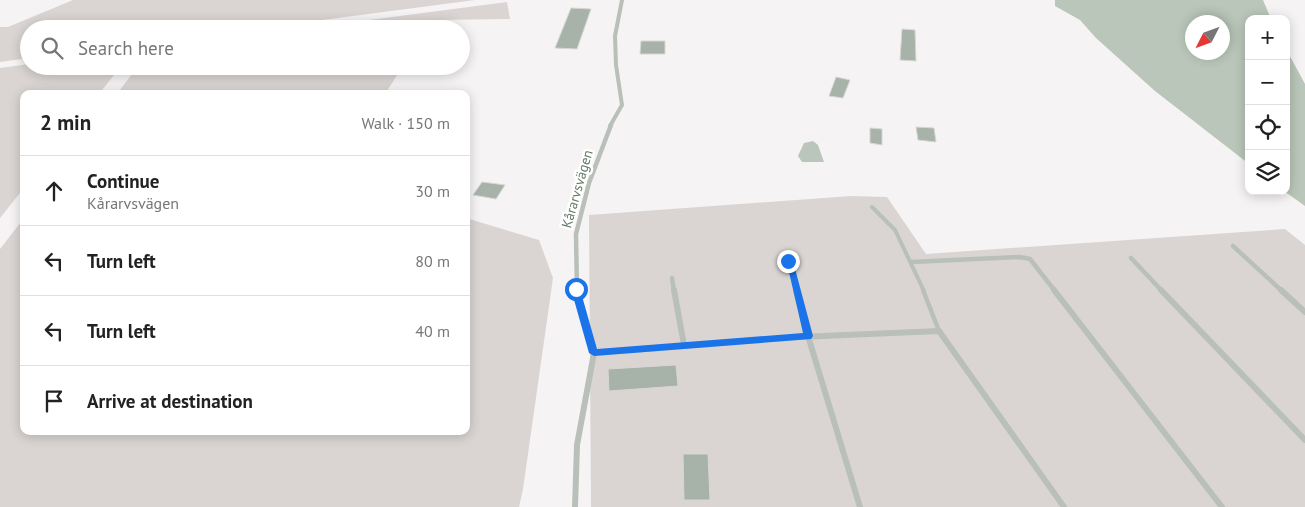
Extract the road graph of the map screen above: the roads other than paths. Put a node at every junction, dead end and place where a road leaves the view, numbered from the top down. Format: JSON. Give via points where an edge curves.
{"nodes":[{"id":1,"x":622,"y":0,"type":"edge"},
{"id":2,"x":872,"y":207,"type":"dead end"},
{"id":3,"x":1233,"y":246,"type":"dead end"},
{"id":4,"x":1132,"y":258,"type":"dead end"},
{"id":5,"x":788,"y":261,"type":"dead end"},
{"id":6,"x":911,"y":262,"type":"junction"},
{"id":7,"x":672,"y":278,"type":"dead end"},
{"id":8,"x":1305,"y":312,"type":"edge"},
{"id":9,"x":938,"y":331,"type":"junction"},
{"id":10,"x":808,"y":336,"type":"junction"},
{"id":11,"x":684,"y":345,"type":"junction"},
{"id":12,"x":594,"y":353,"type":"junction"},
{"id":13,"x":1305,"y":440,"type":"edge"},
{"id":14,"x":575,"y":507,"type":"edge"},
{"id":15,"x":860,"y":507,"type":"edge"},
{"id":16,"x":1064,"y":507,"type":"edge"},
{"id":17,"x":1222,"y":507,"type":"edge"}],
"edges":[{"from":1,"to":12,"type":"street","name":"Kårarvsvägen","via":[[615,36],[622,105],[608,129],[576,234],[576,289]]},
{"from":2,"to":6,"type":"lane","via":[[895,230]]},
{"from":3,"to":8,"type":"street"},
{"from":4,"to":13,"type":"street"},
{"from":5,"to":10,"type":"street"},
{"from":6,"to":9,"type":"lane","via":[[920,278]]},
{"from":6,"to":17,"type":"street","via":[[1030,259]]},
{"from":7,"to":11,"type":"street"},
{"from":9,"to":10,"type":"street"},
{"from":9,"to":16,"type":"street"},
{"from":10,"to":11,"type":"street"},
{"from":10,"to":15,"type":"street"},
{"from":11,"to":12,"type":"street"},
{"from":12,"to":14,"type":"street","name":"Kårarvsvägen","via":[[577,445]]}]}
